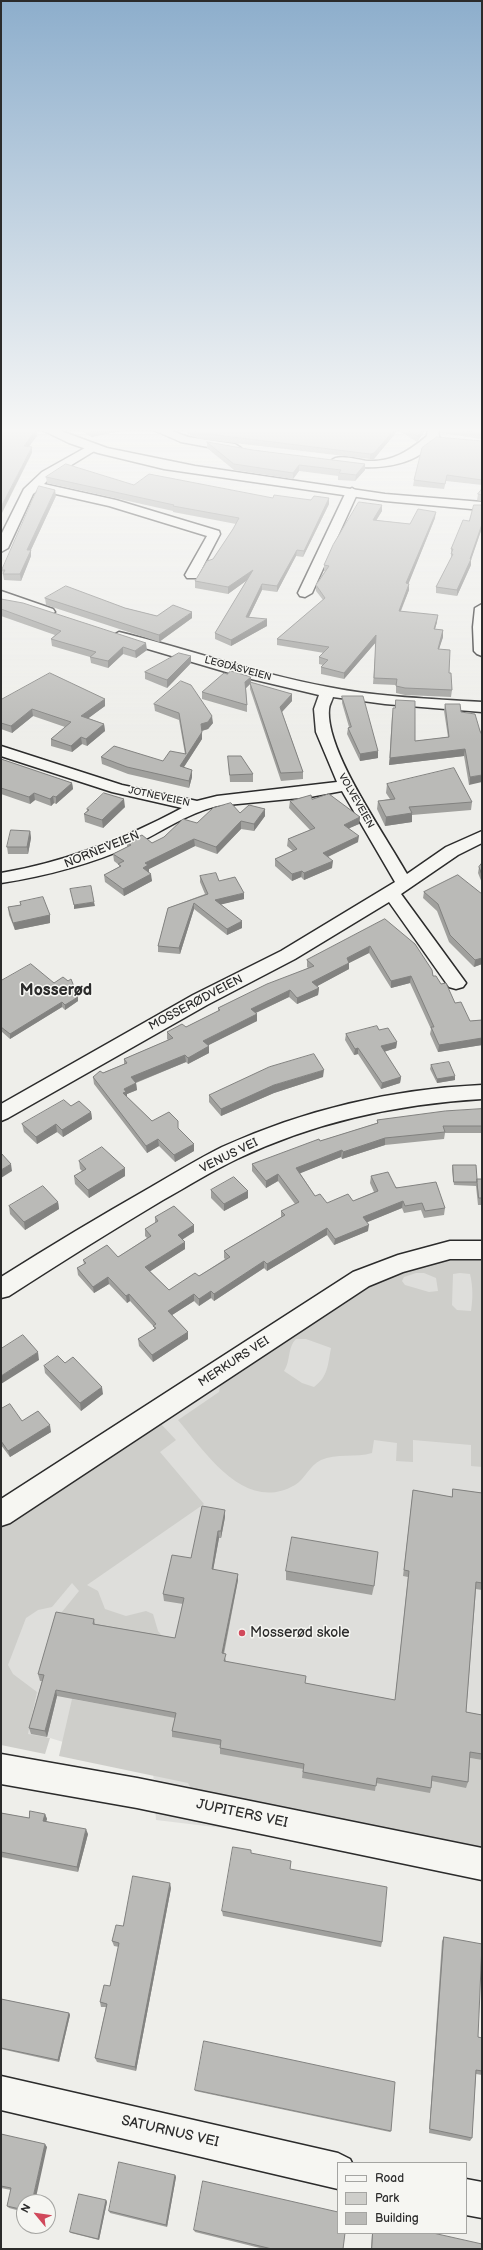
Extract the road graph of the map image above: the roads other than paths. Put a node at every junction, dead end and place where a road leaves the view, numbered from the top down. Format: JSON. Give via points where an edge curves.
{"nodes":[{"id":1,"x":8,"y":533,"type":"edge"},
{"id":2,"x":211,"y":533,"type":"edge"},
{"id":3,"x":332,"y":533,"type":"edge"},
{"id":4,"x":2,"y":545,"type":"edge"},
{"id":5,"x":192,"y":575,"type":"dead end"},
{"id":6,"x":305,"y":593,"type":"dead end"},
{"id":7,"x":1,"y":595,"type":"edge"},
{"id":8,"x":482,"y":608,"type":"edge"},
{"id":9,"x":64,"y":618,"type":"edge"},
{"id":10,"x":107,"y":632,"type":"edge"},
{"id":11,"x":482,"y":651,"type":"edge"},
{"id":12,"x":328,"y":692,"type":"junction"},
{"id":13,"x":482,"y":708,"type":"edge"},
{"id":14,"x":1,"y":751,"type":"edge"},
{"id":15,"x":345,"y":786,"type":"junction"},
{"id":16,"x":197,"y":806,"type":"junction"},
{"id":17,"x":482,"y":836,"type":"edge"},
{"id":18,"x":1,"y":878,"type":"edge"},
{"id":19,"x":397,"y":888,"type":"junction"},
{"id":20,"x":456,"y":983,"type":"dead end"},
{"id":21,"x":482,"y":1092,"type":"edge"},
{"id":22,"x":1,"y":1113,"type":"edge"},
{"id":23,"x":482,"y":1250,"type":"edge"},
{"id":24,"x":1,"y":1288,"type":"edge"},
{"id":25,"x":1,"y":1514,"type":"edge"},
{"id":26,"x":1,"y":1769,"type":"edge"},
{"id":27,"x":482,"y":1864,"type":"edge"},
{"id":28,"x":1,"y":2093,"type":"edge"},
{"id":29,"x":337,"y":2171,"type":"edge"},
{"id":30,"x":467,"y":2197,"type":"edge"},
{"id":31,"x":482,"y":2200,"type":"edge"}],
"edges":[{"from":1,"to":4,"type":"street"},
{"from":2,"to":5,"type":"street","via":[[214,534]]},
{"from":3,"to":6,"type":"street"},
{"from":7,"to":9,"type":"street"},
{"from":8,"to":11,"type":"main road"},
{"from":10,"to":12,"type":"street","name":"LEGDÅSVEIEN","via":[[183,655]]},
{"from":12,"to":13,"type":"street","name":"LEGDÅSVEIEN"},
{"from":12,"to":15,"type":"street","name":"VOLVEVEIEN","via":[[322,702],[322,722]]},
{"from":14,"to":16,"type":"street","name":"JOTNEVEIEN","via":[[118,788]]},
{"from":15,"to":16,"type":"street","name":"JOTNEVEIEN"},
{"from":15,"to":19,"type":"street","name":"VOLVEVEIEN"},
{"from":16,"to":18,"type":"street","name":"NORNEVEIEN","via":[[96,855],[61,867]]},
{"from":17,"to":19,"type":"street","name":"MOSSERØDVEIEN","via":[[452,851]]},
{"from":19,"to":20,"type":"street"},
{"from":19,"to":22,"type":"street","name":"MOSSERØDVEIEN","via":[[288,955],[193,1004]]},
{"from":21,"to":24,"type":"street","name":"VENUS VEI","via":[[445,1093],[391,1101],[301,1125],[261,1139],[229,1153],[138,1204]]},
{"from":23,"to":25,"type":"street","name":"MERKURS VEI","via":[[450,1250],[398,1264],[361,1279]]},
{"from":26,"to":27,"type":"street","name":"JUPITERS VEI","via":[[137,1793]]},
{"from":28,"to":29,"type":"street","name":"SATURNUS VEI"},
{"from":30,"to":31,"type":"street"}]}
